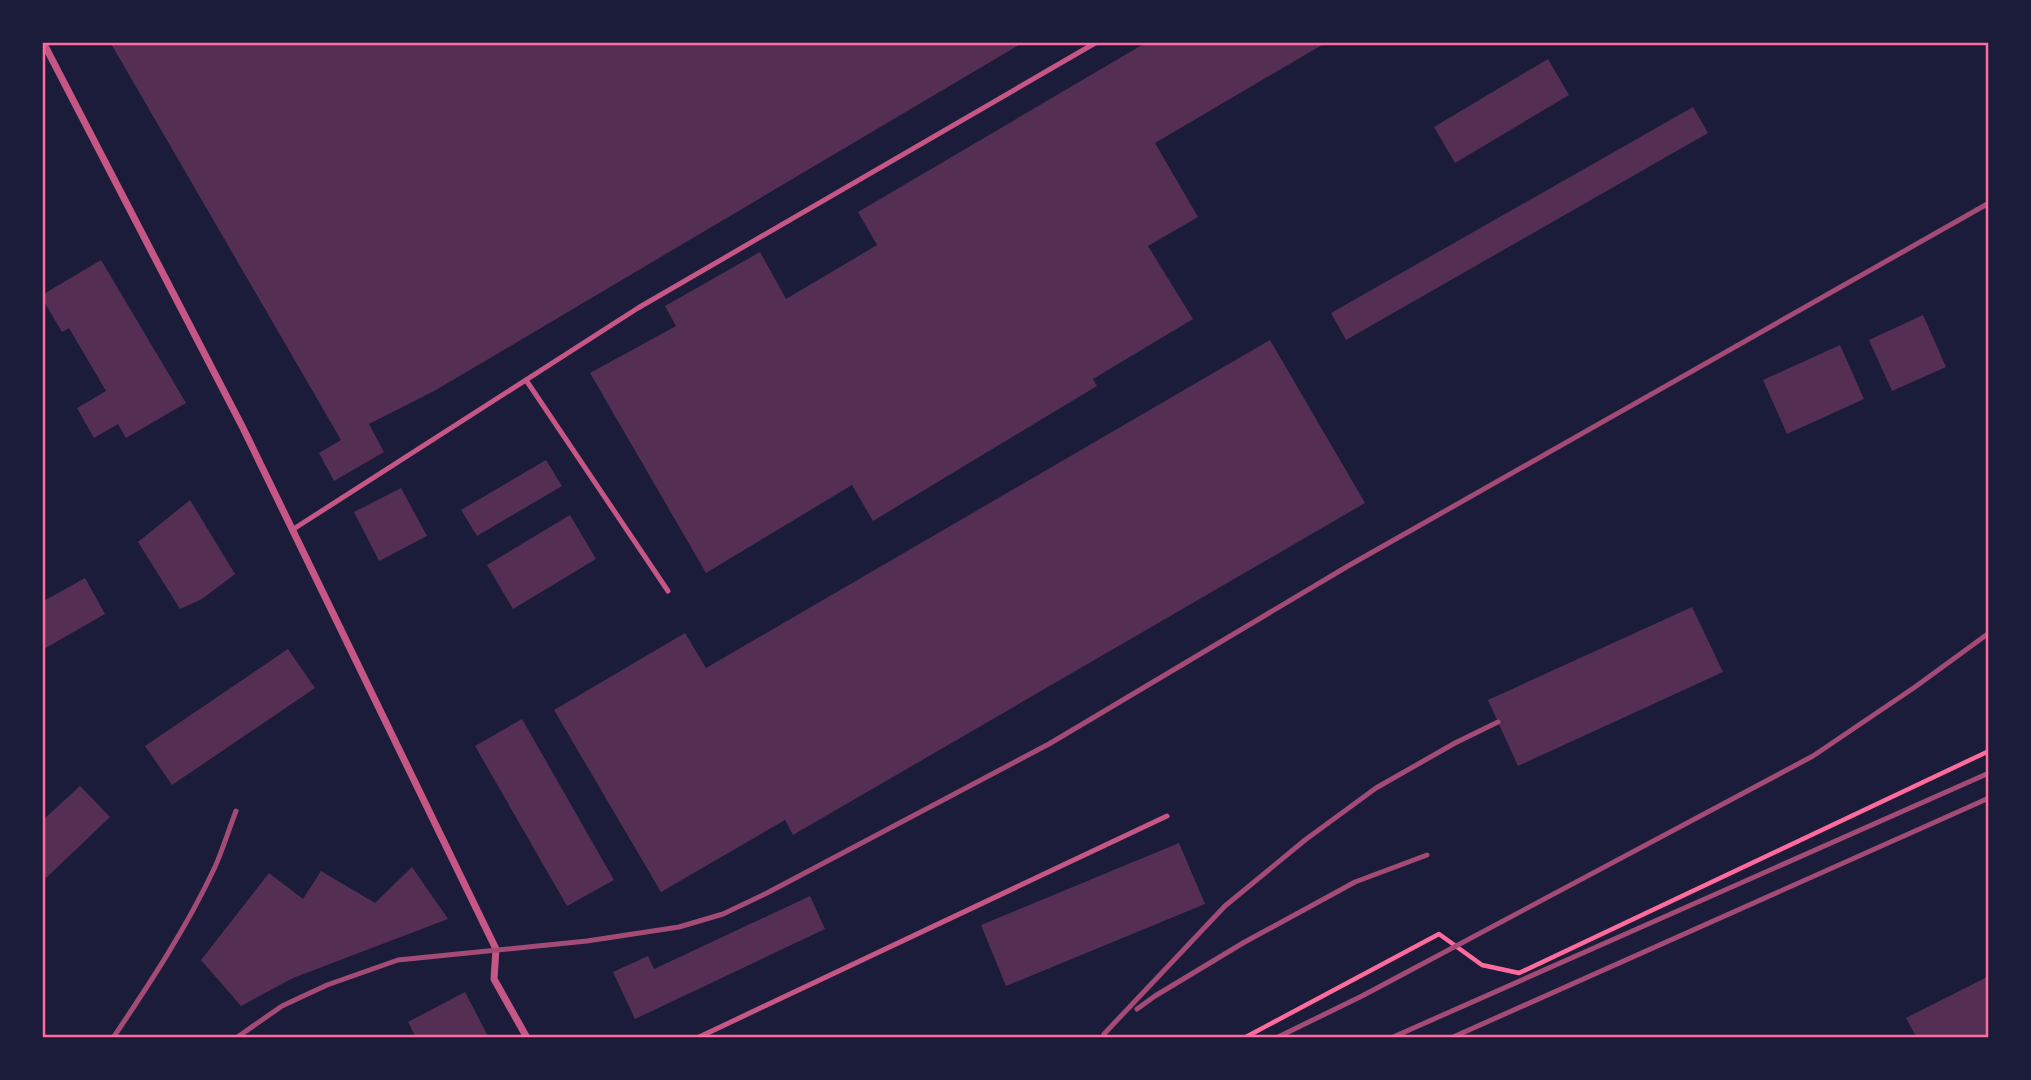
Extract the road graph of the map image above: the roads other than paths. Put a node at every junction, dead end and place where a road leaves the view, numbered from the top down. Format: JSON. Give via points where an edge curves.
{"nodes":[{"id":1,"x":43,"y":42,"type":"edge"},
{"id":2,"x":1097,"y":42,"type":"edge"},
{"id":3,"x":526,"y":380,"type":"junction"},
{"id":4,"x":292,"y":530,"type":"junction"},
{"id":5,"x":668,"y":591,"type":"dead end"},
{"id":6,"x":1167,"y":816,"type":"dead end"},
{"id":7,"x":527,"y":1037,"type":"edge"},
{"id":8,"x":697,"y":1038,"type":"edge"}],
"edges":[{"from":1,"to":4,"type":"street"},
{"from":2,"to":3,"type":"lane","via":[[638,308]]},
{"from":3,"to":4,"type":"lane"},
{"from":3,"to":5,"type":"lane"},
{"from":4,"to":7,"type":"street","via":[[496,949],[494,979]]},
{"from":6,"to":8,"type":"lane"}]}
